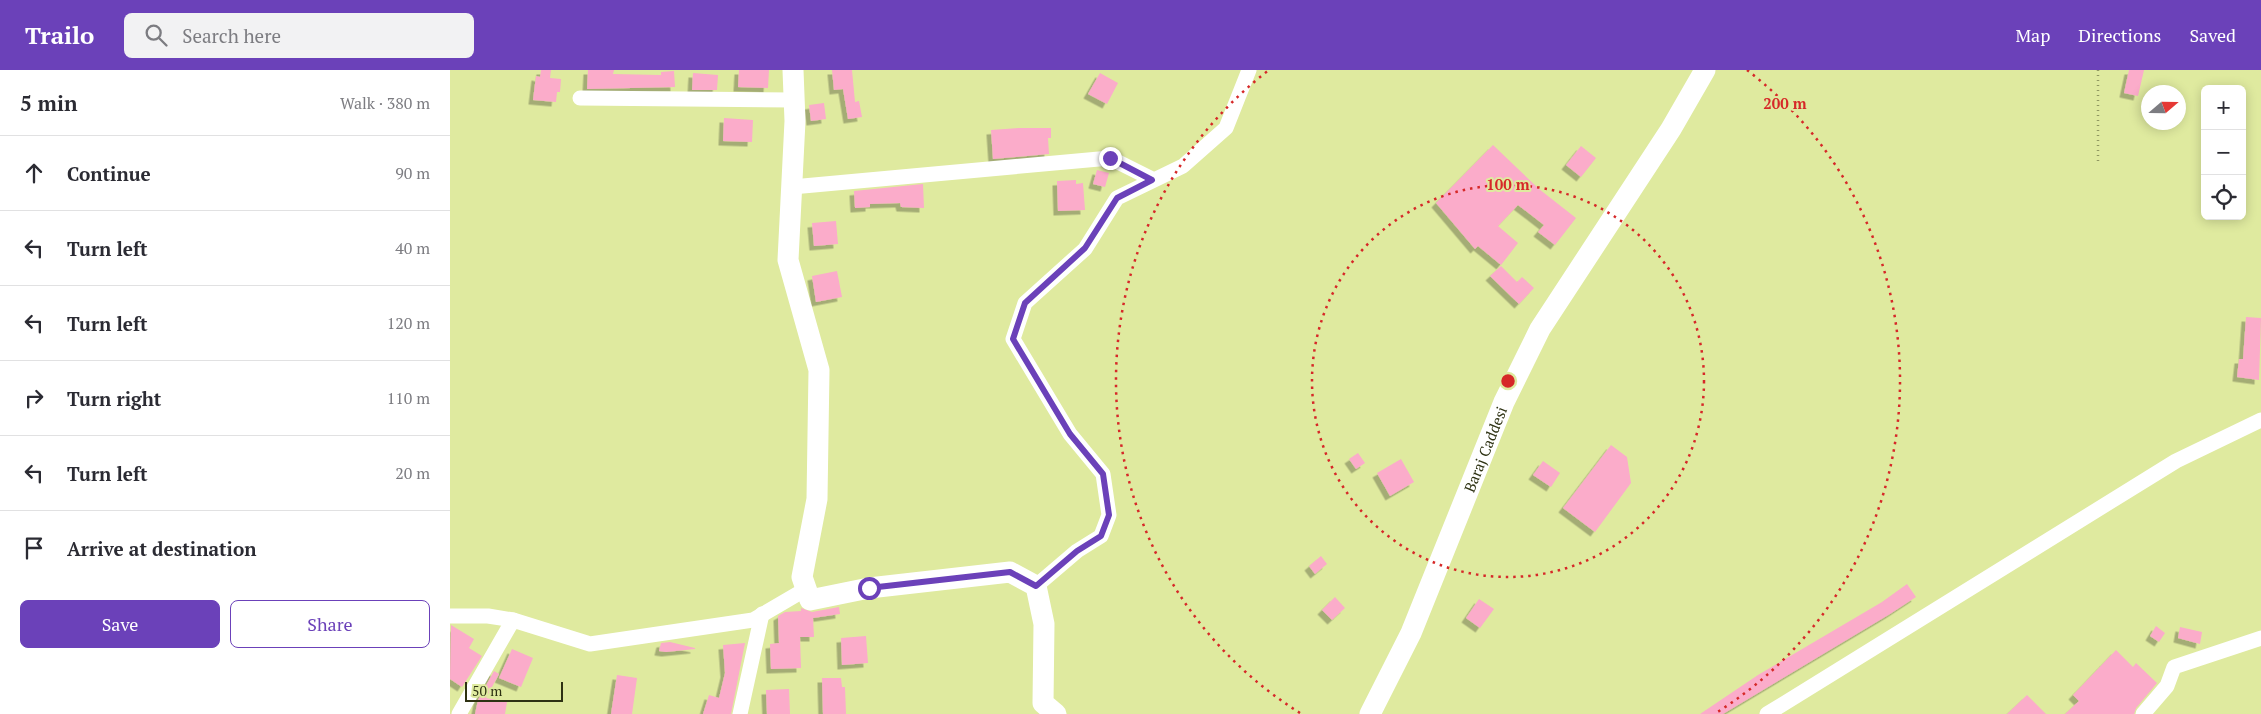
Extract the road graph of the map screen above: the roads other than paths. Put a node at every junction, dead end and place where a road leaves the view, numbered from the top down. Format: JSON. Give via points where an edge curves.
{"nodes":[{"id":1,"x":792,"y":70,"type":"edge"},
{"id":2,"x":1249,"y":70,"type":"edge"},
{"id":3,"x":1705,"y":70,"type":"edge"},
{"id":4,"x":580,"y":98,"type":"dead end"},
{"id":5,"x":794,"y":100,"type":"junction"},
{"id":6,"x":1152,"y":180,"type":"junction"},
{"id":7,"x":792,"y":187,"type":"junction"},
{"id":8,"x":2261,"y":420,"type":"edge"},
{"id":9,"x":1036,"y":586,"type":"junction"},
{"id":10,"x":806,"y":588,"type":"junction"},
{"id":11,"x":762,"y":614,"type":"junction"},
{"id":12,"x":450,"y":616,"type":"edge"},
{"id":13,"x":514,"y":620,"type":"junction"},
{"id":14,"x":2261,"y":638,"type":"edge"},
{"id":15,"x":459,"y":714,"type":"edge"},
{"id":16,"x":740,"y":714,"type":"edge"},
{"id":17,"x":1056,"y":714,"type":"edge"},
{"id":18,"x":1370,"y":714,"type":"edge"},
{"id":19,"x":1767,"y":714,"type":"edge"},
{"id":20,"x":2143,"y":714,"type":"edge"}],
"edges":[{"from":1,"to":5,"type":"street"},
{"from":2,"to":6,"type":"street","via":[[1226,128],[1183,166]]},
{"from":3,"to":18,"type":"street","name":"Baraj Caddesi","via":[[1671,129],[1540,329],[1504,402],[1411,632]]},
{"from":4,"to":5,"type":"street"},
{"from":5,"to":7,"type":"street"},
{"from":6,"to":7,"type":"street","via":[[1110,158]]},
{"from":6,"to":9,"type":"street","via":[[1117,198],[1085,248],[1025,303],[1013,339],[1070,434],[1103,474],[1109,515],[1101,536],[1077,551]]},
{"from":7,"to":10,"type":"street","via":[[788,260],[819,370],[818,499],[802,577]]},
{"from":8,"to":19,"type":"street","via":[[2176,462]]},
{"from":9,"to":10,"type":"street","via":[[1010,572],[869,588],[810,600]]},
{"from":9,"to":17,"type":"street","via":[[1044,624],[1043,703]]},
{"from":10,"to":11,"type":"street"},
{"from":11,"to":13,"type":"street","via":[[753,620],[590,644]]},
{"from":11,"to":16,"type":"street"},
{"from":12,"to":13,"type":"street"},
{"from":13,"to":15,"type":"street"},
{"from":14,"to":20,"type":"street","via":[[2174,667],[2167,686]]}]}
